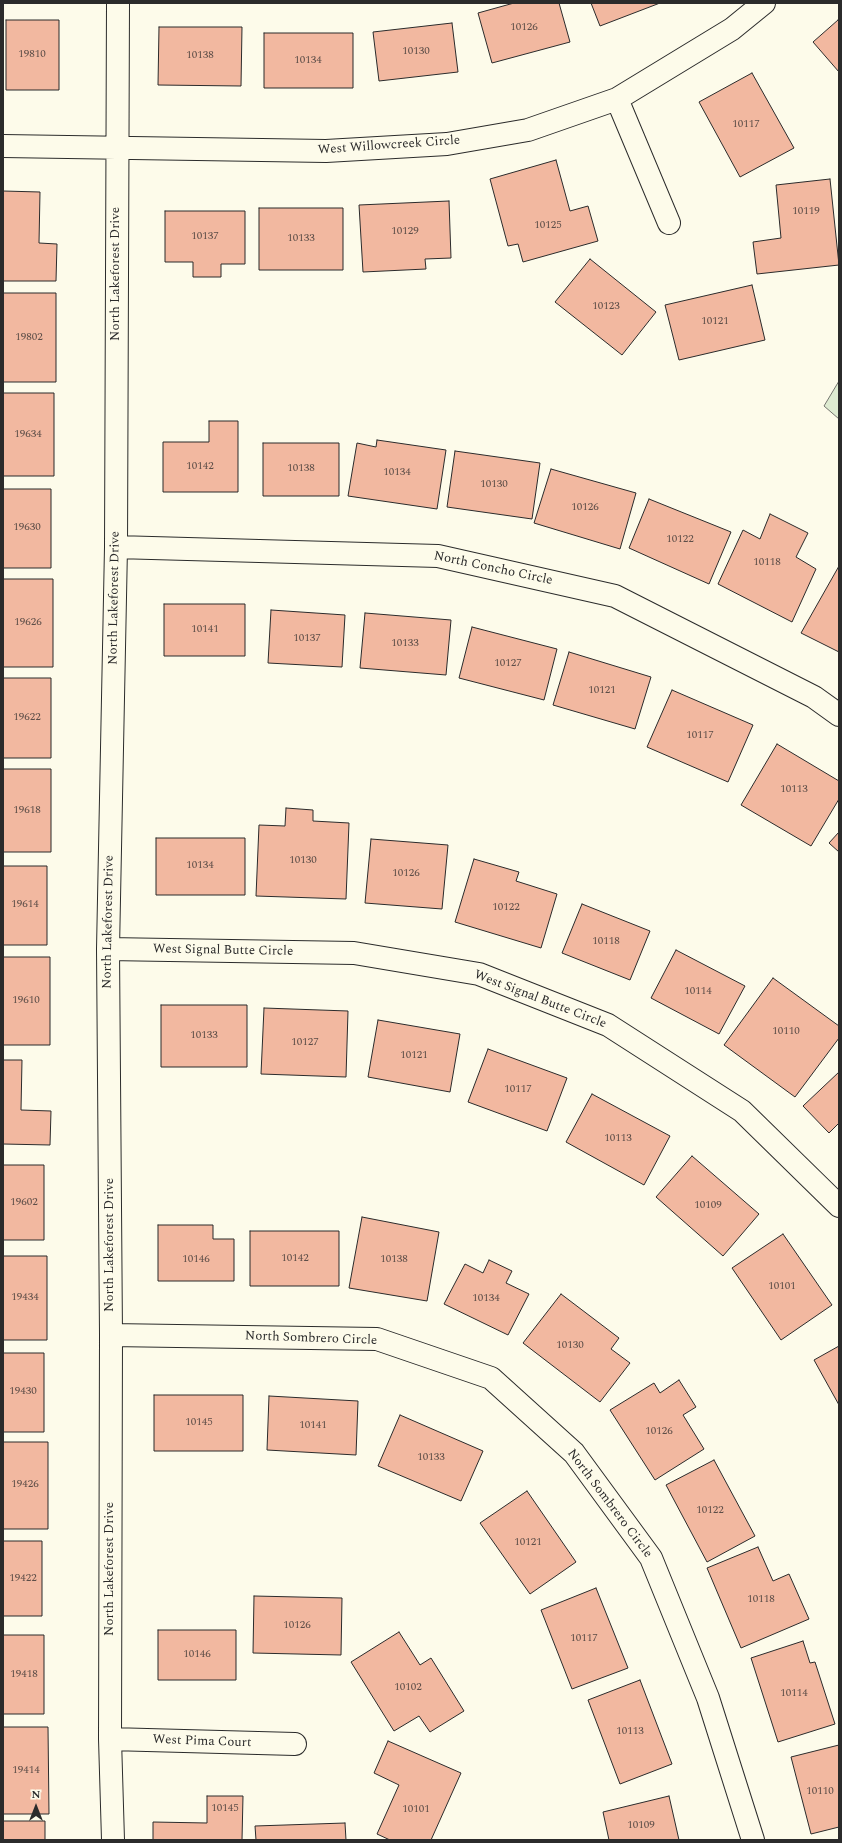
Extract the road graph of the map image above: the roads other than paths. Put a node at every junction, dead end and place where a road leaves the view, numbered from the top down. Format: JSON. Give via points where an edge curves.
{"nodes":[{"id":1,"x":118,"y":3,"type":"edge"},
{"id":2,"x":764,"y":3,"type":"edge"},
{"id":3,"x":616,"y":99,"type":"junction"},
{"id":4,"x":3,"y":146,"type":"edge"},
{"id":5,"x":116,"y":146,"type":"junction"},
{"id":6,"x":669,"y":223,"type":"dead end"},
{"id":7,"x":116,"y":548,"type":"junction"},
{"id":8,"x":839,"y":715,"type":"edge"},
{"id":9,"x":108,"y":949,"type":"junction"},
{"id":10,"x":839,"y":1206,"type":"edge"},
{"id":11,"x":111,"y":1335,"type":"junction"},
{"id":12,"x":110,"y":1739,"type":"junction"},
{"id":13,"x":295,"y":1744,"type":"dead end"},
{"id":14,"x":113,"y":1840,"type":"edge"},
{"id":15,"x":753,"y":1840,"type":"edge"}],
"edges":[{"from":1,"to":5,"type":"street","name":"North Lakeforest Drive"},
{"from":2,"to":3,"type":"street","name":"West Willowcreek Circle","via":[[732,29]]},
{"from":3,"to":5,"type":"street","name":"West Willowcreek Circle","via":[[528,130],[447,144],[326,151]]},
{"from":3,"to":6,"type":"street"},
{"from":4,"to":5,"type":"street","name":"West Willowcreek Circle"},
{"from":5,"to":7,"type":"street","name":"North Lakeforest Drive"},
{"from":7,"to":8,"type":"street","name":"North Concho Circle","via":[[438,556],[607,594],[814,697]]},
{"from":7,"to":9,"type":"street","name":"North Lakeforest Drive"},
{"from":9,"to":10,"type":"street","name":"West Signal Butte Circle","via":[[354,953],[479,974],[608,1025],[742,1111]]},
{"from":9,"to":11,"type":"street","name":"North Lakeforest Drive"},
{"from":11,"to":12,"type":"street","name":"North Lakeforest Drive"},
{"from":11,"to":15,"type":"street","name":"North Sombrero Circle","via":[[377,1339],[491,1378],[574,1453],[651,1558],[708,1698]]},
{"from":12,"to":13,"type":"street","name":"West Pima Court"},
{"from":12,"to":14,"type":"street","name":"North Lakeforest Drive"}]}
